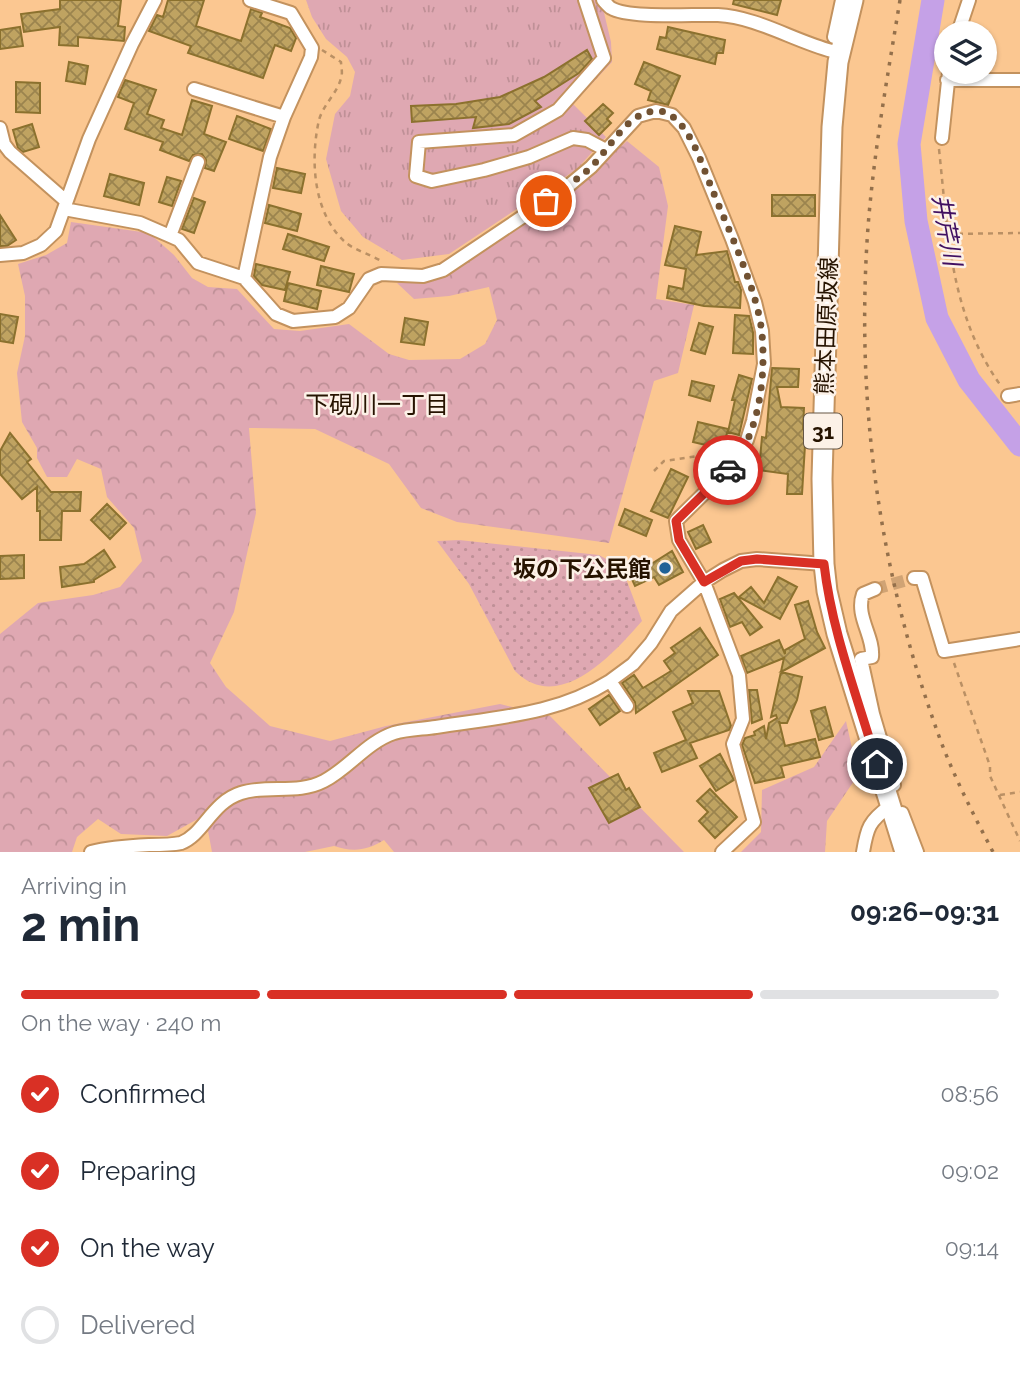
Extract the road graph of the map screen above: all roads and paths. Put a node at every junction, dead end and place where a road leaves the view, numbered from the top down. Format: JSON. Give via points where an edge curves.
{"nodes":[{"id":1,"x":155,"y":0,"type":"edge"},
{"id":2,"x":250,"y":0,"type":"edge"},
{"id":3,"x":585,"y":0,"type":"edge"},
{"id":4,"x":603,"y":0,"type":"edge"},
{"id":5,"x":842,"y":0,"type":"edge"},
{"id":6,"x":853,"y":0,"type":"edge"},
{"id":7,"x":969,"y":0,"type":"edge"},
{"id":8,"x":962,"y":21,"type":"edge"},
{"id":9,"x":312,"y":48,"type":"junction"},
{"id":10,"x":832,"y":51,"type":"junction"},
{"id":11,"x":997,"y":77,"type":"edge"},
{"id":12,"x":827,"y":80,"type":"dead end"},
{"id":13,"x":1020,"y":80,"type":"edge"},
{"id":14,"x":946,"y":84,"type":"edge"},
{"id":15,"x":194,"y":89,"type":"dead end"},
{"id":16,"x":284,"y":117,"type":"junction"},
{"id":17,"x":0,"y":128,"type":"edge"},
{"id":18,"x":940,"y":143,"type":"joint"},
{"id":19,"x":606,"y":150,"type":"junction"},
{"id":20,"x":198,"y":162,"type":"dead end"},
{"id":21,"x":65,"y":205,"type":"junction"},
{"id":22,"x":1020,"y":233,"type":"edge"},
{"id":23,"x":948,"y":234,"type":"junction"},
{"id":24,"x":170,"y":236,"type":"junction"},
{"id":25,"x":0,"y":256,"type":"edge"},
{"id":26,"x":395,"y":274,"type":"junction"},
{"id":27,"x":244,"y":278,"type":"junction"},
{"id":28,"x":1014,"y":395,"type":"edge"},
{"id":29,"x":743,"y":449,"type":"junction"},
{"id":30,"x":654,"y":471,"type":"dead end"},
{"id":31,"x":824,"y":564,"type":"junction"},
{"id":32,"x":914,"y":578,"type":"dead end"},
{"id":33,"x":704,"y":582,"type":"junction"},
{"id":34,"x":875,"y":589,"type":"dead end"},
{"id":35,"x":1020,"y":639,"type":"edge"},
{"id":36,"x":950,"y":650,"type":"junction"},
{"id":37,"x":610,"y":681,"type":"junction"},
{"id":38,"x":627,"y":706,"type":"dead end"},
{"id":39,"x":869,"y":718,"type":"junction"},
{"id":40,"x":1020,"y":792,"type":"edge"},
{"id":41,"x":1000,"y":795,"type":"junction"},
{"id":42,"x":890,"y":806,"type":"junction"},
{"id":43,"x":1020,"y":841,"type":"edge"},
{"id":44,"x":91,"y":852,"type":"edge"},
{"id":45,"x":722,"y":852,"type":"edge"},
{"id":46,"x":863,"y":852,"type":"edge"},
{"id":47,"x":905,"y":852,"type":"edge"},
{"id":48,"x":917,"y":852,"type":"edge"}],
"edges":[{"from":1,"to":21,"type":"street","via":[[89,139]]},
{"from":2,"to":9,"type":"street","via":[[291,13]]},
{"from":3,"to":19,"type":"street","via":[[604,58],[558,110],[514,135],[419,142],[416,176],[432,181],[484,170],[573,138]]},
{"from":4,"to":10,"type":"street","via":[[612,9],[632,13],[722,15]]},
{"from":5,"to":10,"type":"street"},
{"from":6,"to":31,"type":"main road","name":"熊本田原坂線","number":"31","via":[[838,62],[832,127],[822,479]]},
{"from":7,"to":8,"type":"street"},
{"from":9,"to":16,"type":"street"},
{"from":9,"to":26,"type":"path","via":[[341,62],[341,78],[319,120],[315,172],[322,206],[346,243],[392,267]]},
{"from":10,"to":12,"type":"street"},
{"from":11,"to":13,"type":"street"},
{"from":14,"to":18,"type":"street"},
{"from":15,"to":16,"type":"street"},
{"from":16,"to":27,"type":"street","via":[[270,157]]},
{"from":17,"to":21,"type":"street","via":[[10,152]]},
{"from":18,"to":23,"type":"path"},
{"from":19,"to":26,"type":"street","via":[[567,187],[443,270],[423,276]]},
{"from":19,"to":29,"type":"street","via":[[638,116],[656,111],[678,121],[699,158],[737,252],[762,331],[760,389]]},
{"from":20,"to":24,"type":"street"},
{"from":21,"to":24,"type":"street","via":[[139,223]]},
{"from":21,"to":25,"type":"street","via":[[56,231],[41,245]]},
{"from":22,"to":23,"type":"path"},
{"from":23,"to":28,"type":"path","via":[[958,294],[973,341]]},
{"from":24,"to":27,"type":"street","via":[[198,263]]},
{"from":26,"to":27,"type":"street","via":[[369,279],[349,308],[335,317],[293,321],[276,314]]},
{"from":29,"to":30,"type":"path","via":[[664,461]]},
{"from":29,"to":33,"type":"street","via":[[734,464],[676,521],[679,540]]},
{"from":31,"to":33,"type":"street","via":[[741,561]]},
{"from":31,"to":39,"type":"main road","name":"熊本田原坂線","number":"31","via":[[837,634]]},
{"from":32,"to":36,"type":"street","via":[[922,578],[944,651]]},
{"from":33,"to":37,"type":"street","via":[[671,611],[633,664]]},
{"from":33,"to":45,"type":"street","via":[[739,675],[743,719],[733,744],[754,822]]},
{"from":34,"to":39,"type":"street","via":[[863,594],[860,602],[873,649],[872,657],[861,659]]},
{"from":35,"to":36,"type":"street"},
{"from":36,"to":41,"type":"path"},
{"from":37,"to":38,"type":"street"},
{"from":37,"to":44,"type":"street","via":[[560,706],[394,733],[324,782],[302,789],[239,793],[215,808],[193,836],[180,843]]},
{"from":39,"to":42,"type":"main road","name":"熊本田原坂線","number":"31"},
{"from":39,"to":48,"type":"street"},
{"from":40,"to":41,"type":"path"},
{"from":41,"to":43,"type":"path"},
{"from":42,"to":46,"type":"street","via":[[873,818]]},
{"from":42,"to":47,"type":"main road","name":"熊本田原坂線","number":"31"}]}
